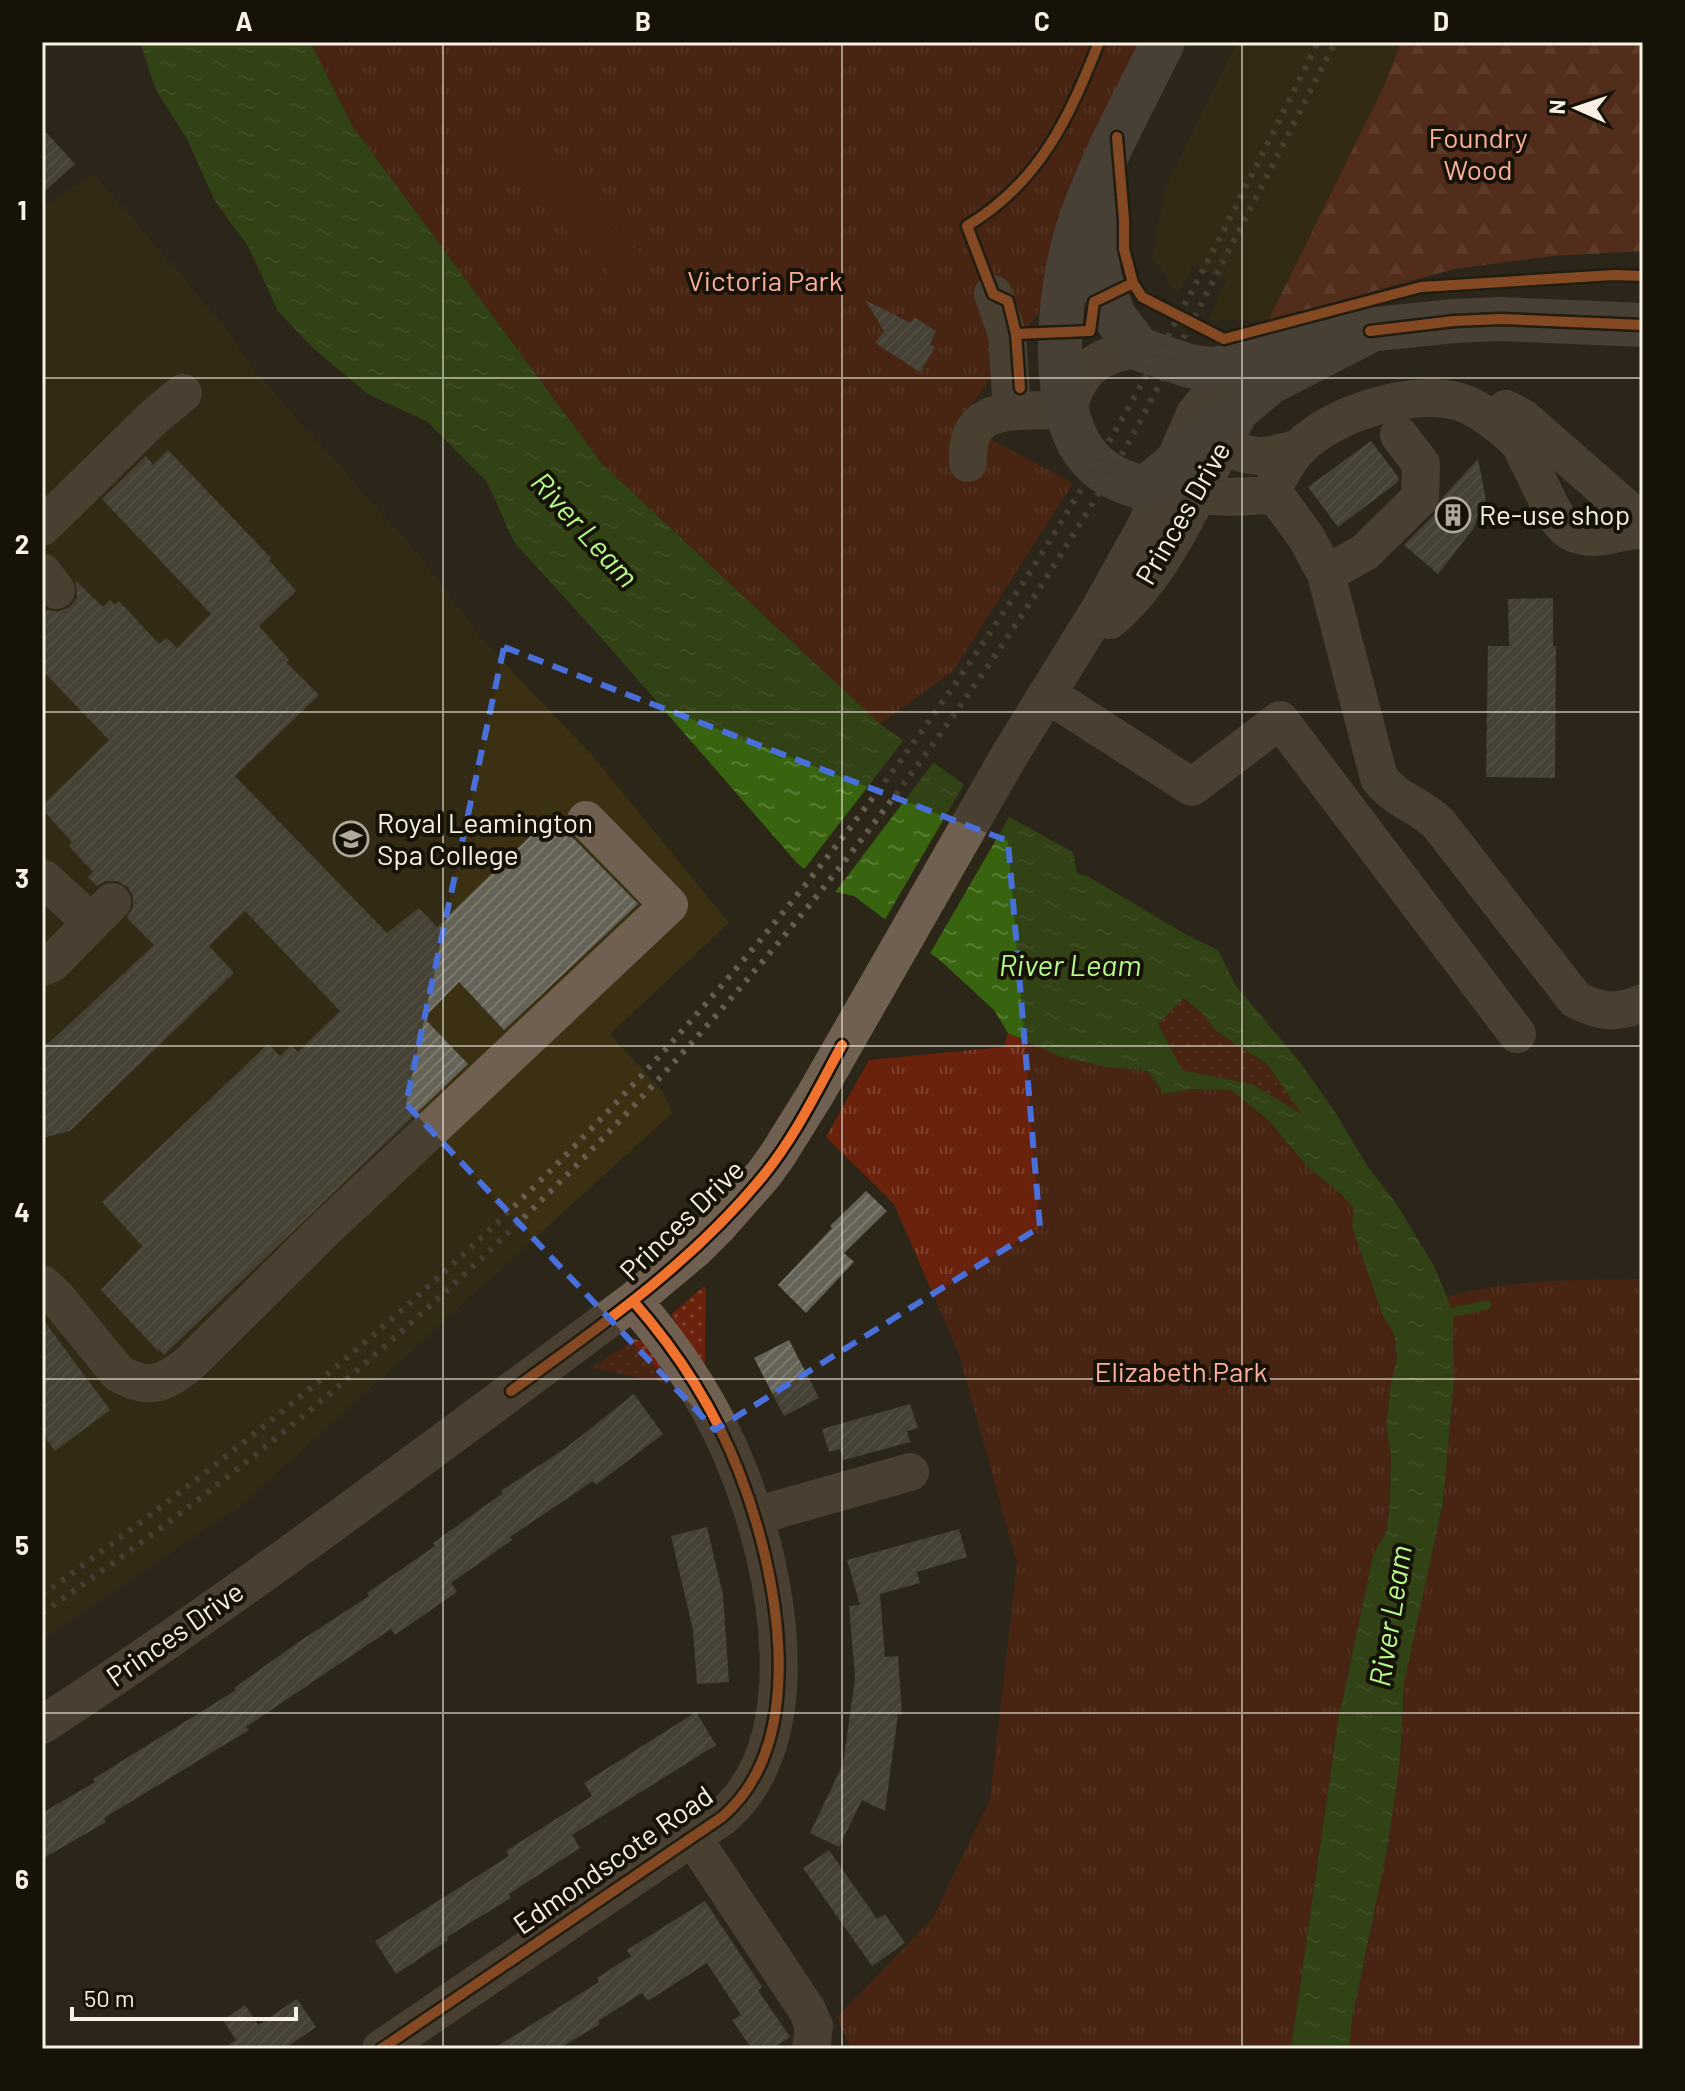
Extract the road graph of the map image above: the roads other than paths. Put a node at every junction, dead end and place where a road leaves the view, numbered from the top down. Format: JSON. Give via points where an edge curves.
{"nodes":[{"id":1,"x":1163,"y":42,"type":"edge"},
{"id":2,"x":1099,"y":177,"type":"junction"},
{"id":3,"x":993,"y":294,"type":"dead end"},
{"id":4,"x":1643,"y":325,"type":"edge"},
{"id":5,"x":1139,"y":349,"type":"junction"},
{"id":6,"x":1240,"y":384,"type":"junction"},
{"id":7,"x":183,"y":393,"type":"dead end"},
{"id":8,"x":1443,"y":399,"type":"junction"},
{"id":9,"x":1068,"y":409,"type":"junction"},
{"id":10,"x":1012,"y":412,"type":"junction"},
{"id":11,"x":1489,"y":420,"type":"junction"},
{"id":12,"x":1399,"y":435,"type":"dead end"},
{"id":13,"x":1221,"y":446,"type":"junction"},
{"id":14,"x":1299,"y":448,"type":"junction"},
{"id":15,"x":968,"y":463,"type":"dead end"},
{"id":16,"x":1512,"y":473,"type":"dead end"},
{"id":17,"x":1167,"y":486,"type":"junction"},
{"id":18,"x":1269,"y":495,"type":"junction"},
{"id":19,"x":1643,"y":523,"type":"edge"},
{"id":20,"x":42,"y":527,"type":"edge"},
{"id":21,"x":1643,"y":530,"type":"edge"},
{"id":22,"x":1326,"y":574,"type":"junction"},
{"id":23,"x":1047,"y":694,"type":"junction"},
{"id":24,"x":586,"y":820,"type":"dead end"},
{"id":25,"x":44,"y":879,"type":"edge"},
{"id":26,"x":42,"y":967,"type":"edge"},
{"id":27,"x":1643,"y":1003,"type":"edge"},
{"id":28,"x":1517,"y":1034,"type":"dead end"},
{"id":29,"x":42,"y":1284,"type":"edge"},
{"id":30,"x":633,"y":1301,"type":"junction"},
{"id":31,"x":910,"y":1472,"type":"dead end"},
{"id":32,"x":755,"y":1516,"type":"junction"},
{"id":33,"x":42,"y":1725,"type":"edge"},
{"id":34,"x":693,"y":1838,"type":"junction"},
{"id":35,"x":381,"y":2049,"type":"edge"},
{"id":36,"x":811,"y":2049,"type":"edge"}],
"edges":[{"from":1,"to":2,"type":"highway"},
{"from":2,"to":5,"type":"highway","via":[[1100,279],[1114,316]]},
{"from":2,"to":9,"type":"highway","via":[[1068,266],[1060,354]]},
{"from":3,"to":10,"type":"street","via":[[1007,334]]},
{"from":4,"to":6,"type":"highway","name":"Princes Drive","via":[[1501,319],[1309,336]]},
{"from":5,"to":6,"type":"highway","via":[[1212,369]]},
{"from":5,"to":9,"type":"street","via":[[1114,353],[1088,369],[1073,389]]},
{"from":6,"to":13,"type":"street","name":"Princes Drive"},
{"from":6,"to":17,"type":"highway","name":"Princes Drive"},
{"from":7,"to":20,"type":"street"},
{"from":8,"to":11,"type":"street","via":[[1468,405]]},
{"from":8,"to":14,"type":"street","via":[[1359,411]]},
{"from":8,"to":19,"type":"street","via":[[1479,396],[1523,418]]},
{"from":9,"to":10,"type":"street"},
{"from":9,"to":17,"type":"highway","via":[[1077,436],[1101,469],[1119,480]]},
{"from":10,"to":15,"type":"street","via":[[976,425]]},
{"from":11,"to":16,"type":"street"},
{"from":11,"to":21,"type":"street","via":[[1520,444],[1552,511],[1568,531],[1596,537]]},
{"from":12,"to":22,"type":"street","via":[[1421,464],[1420,498],[1365,552]]},
{"from":13,"to":14,"type":"street","via":[[1249,457]]},
{"from":13,"to":17,"type":"street"},
{"from":14,"to":18,"type":"street"},
{"from":17,"to":18,"type":"street","via":[[1231,497]]},
{"from":17,"to":23,"type":"street","name":"Princes Drive"},
{"from":18,"to":22,"type":"street","via":[[1300,528]]},
{"from":22,"to":27,"type":"street","via":[[1379,778],[1388,790],[1438,823],[1575,999],[1595,1010],[1625,1011]]},
{"from":23,"to":28,"type":"street","via":[[1192,787],[1280,720]]},
{"from":23,"to":30,"type":"street","name":"Princes Drive","via":[[764,1174],[695,1249]]},
{"from":24,"to":29,"type":"street","via":[[669,905],[190,1363],[160,1382],[126,1378]]},
{"from":25,"to":26,"type":"street","via":[[102,912]]},
{"from":30,"to":32,"type":"street","name":"Edmondscote Road","via":[[674,1351],[706,1403]]},
{"from":30,"to":33,"type":"street","name":"Princes Drive","via":[[211,1610]]},
{"from":31,"to":32,"type":"street"},
{"from":32,"to":34,"type":"street","name":"Edmondscote Road","via":[[775,1624],[778,1704],[773,1733],[739,1802]]},
{"from":34,"to":35,"type":"street","name":"Edmondscote Road"},
{"from":34,"to":36,"type":"street","name":"Edmondscote Road","via":[[807,2010],[814,2026]]}]}
